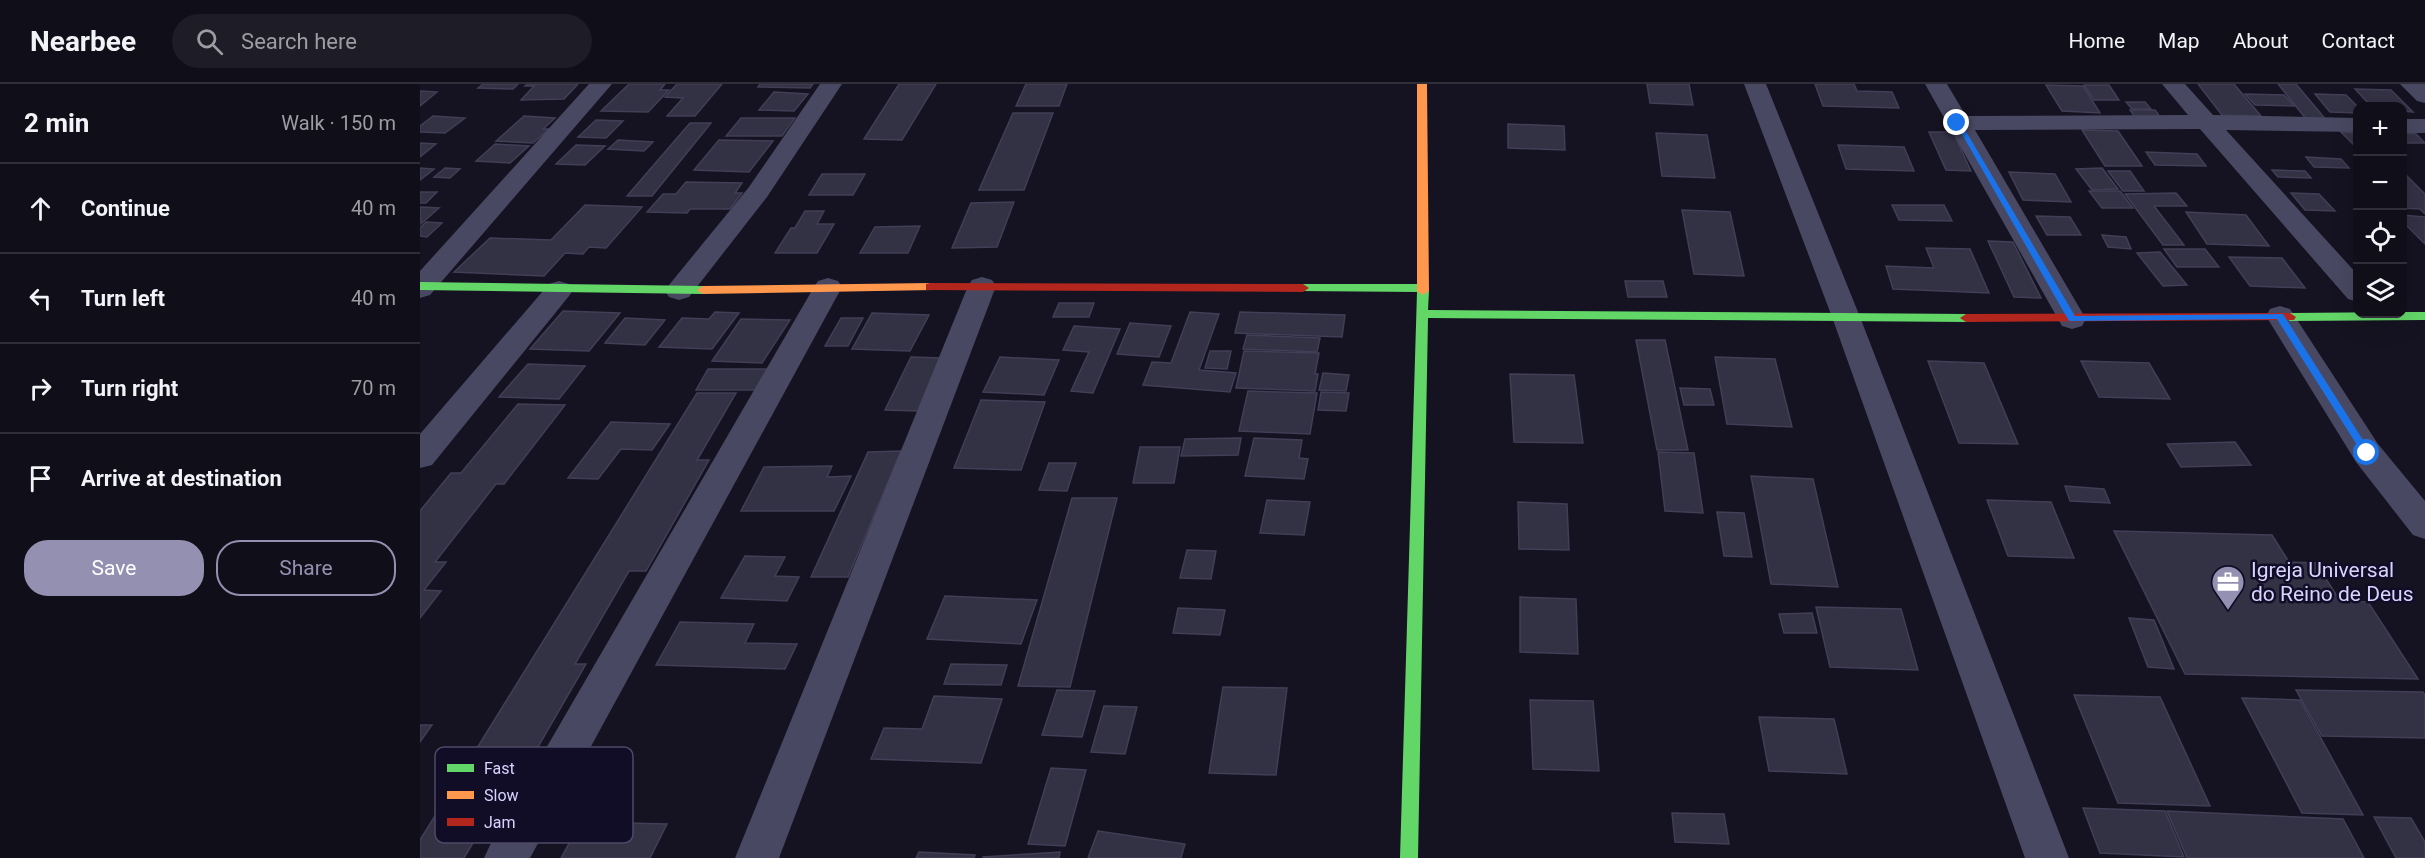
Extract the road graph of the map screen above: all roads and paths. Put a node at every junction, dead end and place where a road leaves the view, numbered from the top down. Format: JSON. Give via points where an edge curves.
{"nodes":[{"id":1,"x":601,"y":84,"type":"edge"},
{"id":2,"x":831,"y":84,"type":"edge"},
{"id":3,"x":1422,"y":84,"type":"edge"},
{"id":4,"x":1755,"y":84,"type":"edge"},
{"id":5,"x":1936,"y":84,"type":"edge"},
{"id":6,"x":2173,"y":84,"type":"edge"},
{"id":7,"x":2411,"y":84,"type":"edge"},
{"id":8,"x":2425,"y":96,"type":"edge"},
{"id":9,"x":2207,"y":122,"type":"junction"},
{"id":10,"x":1957,"y":123,"type":"junction"},
{"id":11,"x":2353,"y":125,"type":"edge"},
{"id":12,"x":2407,"y":126,"type":"edge"},
{"id":13,"x":2425,"y":126,"type":"edge"},
{"id":14,"x":828,"y":286,"type":"junction"},
{"id":15,"x":982,"y":286,"type":"junction"},
{"id":16,"x":421,"y":287,"type":"edge"},
{"id":17,"x":2353,"y":287,"type":"edge"},
{"id":18,"x":1422,"y":288,"type":"junction"},
{"id":19,"x":559,"y":290,"type":"junction"},
{"id":20,"x":679,"y":291,"type":"junction"},
{"id":21,"x":1423,"y":314,"type":"junction"},
{"id":22,"x":2353,"y":315,"type":"edge"},
{"id":23,"x":2280,"y":316,"type":"junction"},
{"id":24,"x":2407,"y":316,"type":"edge"},
{"id":25,"x":2425,"y":316,"type":"edge"},
{"id":26,"x":1846,"y":317,"type":"junction"},
{"id":27,"x":2072,"y":319,"type":"junction"},
{"id":28,"x":420,"y":456,"type":"edge"},
{"id":29,"x":2425,"y":525,"type":"edge"},
{"id":30,"x":568,"y":747,"type":"edge"},
{"id":31,"x":514,"y":843,"type":"edge"},
{"id":32,"x":506,"y":858,"type":"edge"},
{"id":33,"x":757,"y":858,"type":"edge"},
{"id":34,"x":1409,"y":858,"type":"edge"},
{"id":35,"x":2047,"y":858,"type":"edge"}],
"edges":[{"from":1,"to":16,"type":"street"},
{"from":2,"to":20,"type":"street","via":[[758,192]]},
{"from":3,"to":18,"type":"street"},
{"from":4,"to":26,"type":"street"},
{"from":5,"to":10,"type":"street"},
{"from":6,"to":9,"type":"street"},
{"from":7,"to":8,"type":"street"},
{"from":9,"to":10,"type":"street"},
{"from":9,"to":11,"type":"street"},
{"from":9,"to":17,"type":"street"},
{"from":10,"to":27,"type":"street"},
{"from":12,"to":13,"type":"street"},
{"from":14,"to":15,"type":"street"},
{"from":14,"to":20,"type":"street"},
{"from":14,"to":30,"type":"street"},
{"from":15,"to":18,"type":"street"},
{"from":15,"to":33,"type":"street"},
{"from":16,"to":19,"type":"street"},
{"from":18,"to":21,"type":"street"},
{"from":19,"to":20,"type":"street"},
{"from":19,"to":28,"type":"street"},
{"from":21,"to":26,"type":"street"},
{"from":21,"to":34,"type":"street"},
{"from":22,"to":23,"type":"street"},
{"from":23,"to":27,"type":"street"},
{"from":23,"to":29,"type":"street","via":[[2367,453]]},
{"from":24,"to":25,"type":"street"},
{"from":26,"to":27,"type":"street"},
{"from":26,"to":35,"type":"street"},
{"from":31,"to":32,"type":"street"}]}
